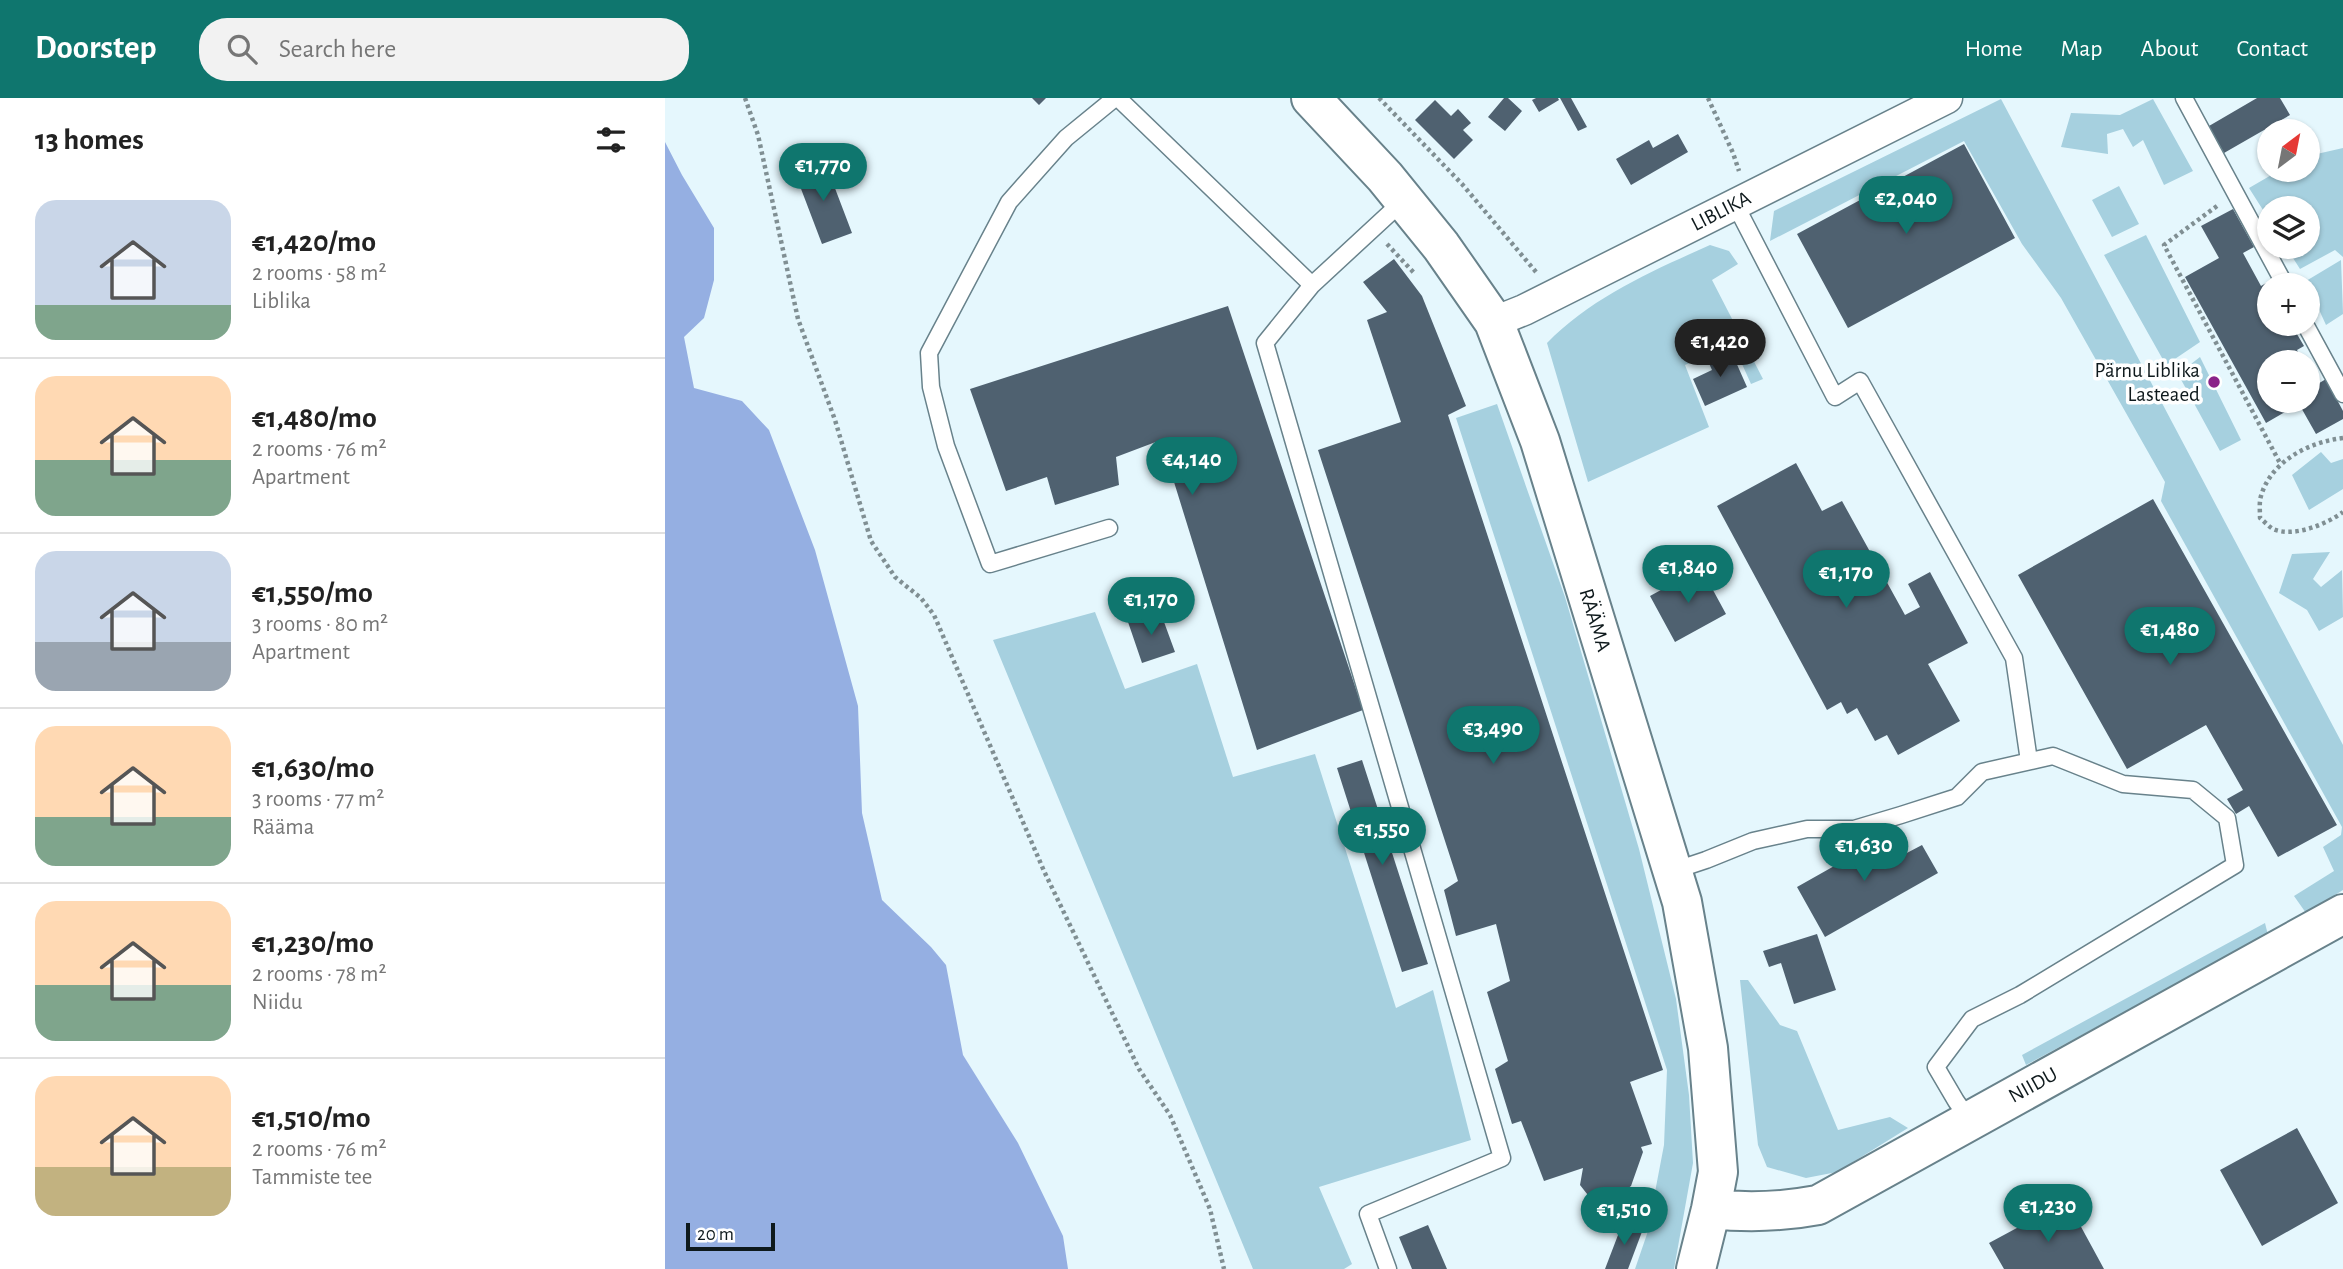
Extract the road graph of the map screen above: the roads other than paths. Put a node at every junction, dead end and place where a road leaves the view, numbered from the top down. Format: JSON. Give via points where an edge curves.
{"nodes":[{"id":1,"x":1117,"y":98,"type":"edge"},
{"id":2,"x":1311,"y":98,"type":"edge"},
{"id":3,"x":1947,"y":98,"type":"edge"},
{"id":4,"x":2184,"y":98,"type":"edge"},
{"id":5,"x":1404,"y":200,"type":"junction"},
{"id":6,"x":1741,"y":201,"type":"junction"},
{"id":7,"x":2278,"y":273,"type":"edge"},
{"id":8,"x":1312,"y":285,"type":"junction"},
{"id":9,"x":1493,"y":323,"type":"junction"},
{"id":10,"x":2312,"y":336,"type":"edge"},
{"id":11,"x":2343,"y":394,"type":"edge"},
{"id":12,"x":1109,"y":528,"type":"dead end"},
{"id":13,"x":2029,"y":761,"type":"junction"},
{"id":14,"x":1672,"y":871,"type":"junction"},
{"id":15,"x":2343,"y":914,"type":"edge"},
{"id":16,"x":1970,"y":1121,"type":"junction"},
{"id":17,"x":1711,"y":1209,"type":"junction"},
{"id":18,"x":1388,"y":1269,"type":"edge"},
{"id":19,"x":1696,"y":1269,"type":"edge"}],
"edges":[{"from":1,"to":8,"type":"lane"},
{"from":1,"to":12,"type":"lane","via":[[1066,138],[1009,202],[929,353],[931,387],[946,446],[990,564]]},
{"from":2,"to":5,"type":"main road","name":"RÄÄMA"},
{"from":3,"to":6,"type":"street","name":"LIBLIKA"},
{"from":4,"to":7,"type":"lane"},
{"from":5,"to":8,"type":"lane"},
{"from":5,"to":9,"type":"main road","name":"RÄÄMA"},
{"from":6,"to":9,"type":"street","name":"LIBLIKA"},
{"from":6,"to":13,"type":"lane","via":[[1835,397],[1860,381],[2014,658]]},
{"from":8,"to":18,"type":"lane","via":[[1265,343],[1502,1158],[1367,1214]]},
{"from":9,"to":14,"type":"main road","name":"RÄÄMA","via":[[1540,441]]},
{"from":10,"to":11,"type":"lane"},
{"from":13,"to":14,"type":"lane","via":[[1982,772],[1957,797],[1901,816],[1854,829],[1807,830],[1753,841]]},
{"from":13,"to":16,"type":"lane","via":[[2053,756],[2123,784],[2193,790],[2227,818],[2235,865],[2020,995],[1972,1019],[1936,1067]]},
{"from":14,"to":17,"type":"main road","name":"RÄÄMA","via":[[1682,902],[1708,1048],[1718,1172]]},
{"from":15,"to":16,"type":"main road","name":"NIIDU"},
{"from":16,"to":17,"type":"main road","name":"NIIDU","via":[[1818,1205],[1753,1213]]},
{"from":17,"to":19,"type":"main road","name":"RÄÄMA"}]}
